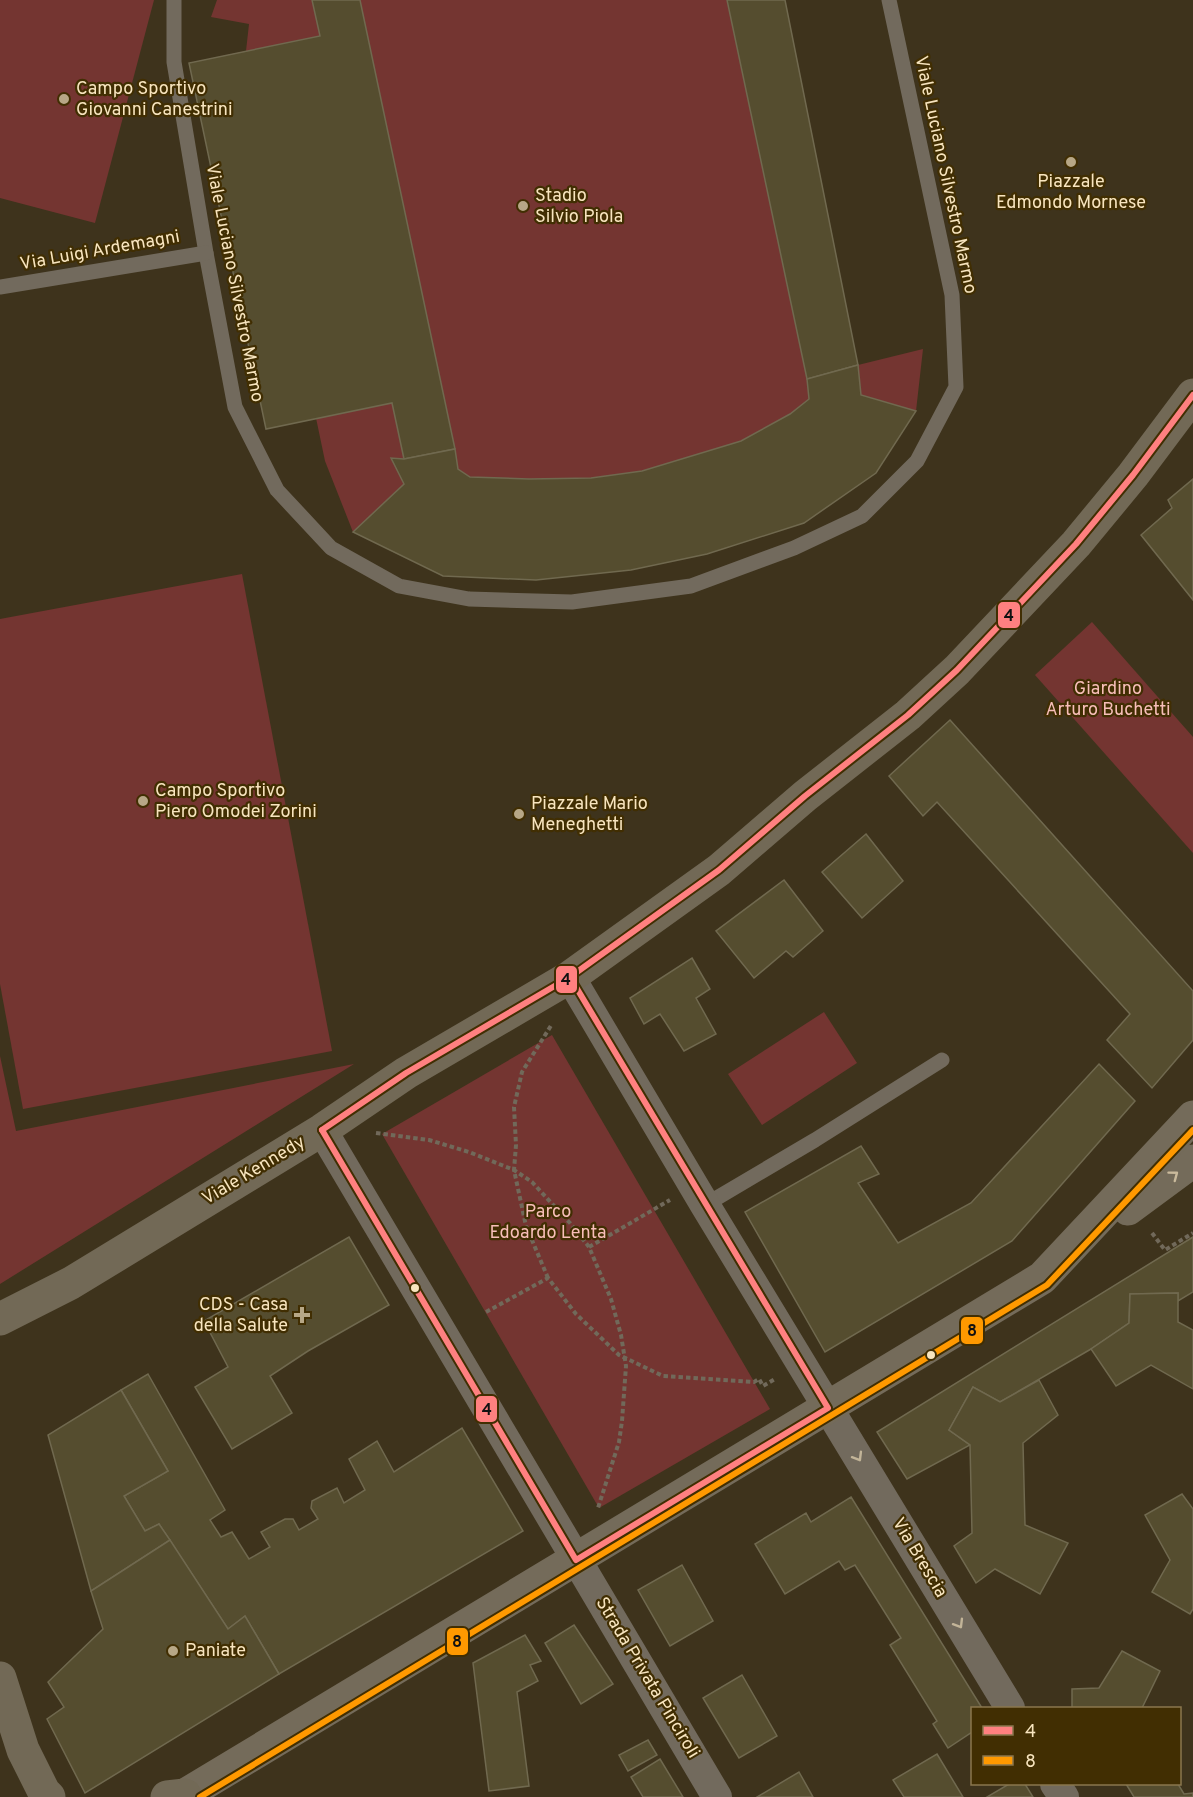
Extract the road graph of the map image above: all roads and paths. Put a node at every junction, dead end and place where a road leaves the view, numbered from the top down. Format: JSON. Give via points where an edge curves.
{"nodes":[{"id":1,"x":174,"y":0,"type":"edge"},
{"id":2,"x":889,"y":0,"type":"edge"},
{"id":3,"x":206,"y":253,"type":"junction"},
{"id":4,"x":0,"y":287,"type":"edge"},
{"id":5,"x":1193,"y":395,"type":"edge"},
{"id":6,"x":570,"y":977,"type":"junction"},
{"id":7,"x":554,"y":1021,"type":"dead end"},
{"id":8,"x":942,"y":1060,"type":"dead end"},
{"id":9,"x":1193,"y":1117,"type":"edge"},
{"id":10,"x":322,"y":1130,"type":"junction"},
{"id":11,"x":382,"y":1134,"type":"dead end"},
{"id":12,"x":1193,"y":1161,"type":"edge"},
{"id":13,"x":514,"y":1170,"type":"junction"},
{"id":14,"x":700,"y":1196,"type":"junction"},
{"id":15,"x":1152,"y":1233,"type":"dead end"},
{"id":16,"x":1193,"y":1233,"type":"edge"},
{"id":17,"x":589,"y":1246,"type":"junction"},
{"id":18,"x":1059,"y":1260,"type":"junction"},
{"id":19,"x":548,"y":1278,"type":"junction"},
{"id":20,"x":486,"y":1312,"type":"dead end"},
{"id":21,"x":0,"y":1320,"type":"edge"},
{"id":22,"x":624,"y":1357,"type":"junction"},
{"id":23,"x":754,"y":1382,"type":"dead end"},
{"id":24,"x":828,"y":1407,"type":"junction"},
{"id":25,"x":590,"y":1512,"type":"dead end"},
{"id":26,"x":576,"y":1560,"type":"junction"},
{"id":27,"x":0,"y":1678,"type":"edge"},
{"id":28,"x":1009,"y":1707,"type":"edge"},
{"id":29,"x":178,"y":1796,"type":"edge"},
{"id":30,"x":49,"y":1797,"type":"edge"},
{"id":31,"x":717,"y":1797,"type":"edge"}],
"edges":[{"from":1,"to":3,"type":"lane","name":"Viale Luciano Silvestro Marmo","via":[[174,62]]},
{"from":2,"to":3,"type":"lane","name":"Viale Luciano Silvestro Marmo","via":[[952,294],[956,387],[916,461],[862,516],[794,548],[691,586],[572,602],[470,599],[399,586],[331,548],[277,490],[235,407]]},
{"from":3,"to":4,"type":"lane","name":"Via Luigi Ardemagni"},
{"from":5,"to":6,"type":"main road","name":"Viale Kennedy","via":[[1076,544],[957,670],[719,870]]},
{"from":6,"to":10,"type":"main road","name":"Viale Kennedy","via":[[406,1073]]},
{"from":6,"to":14,"type":"street","name":"Via Brescia"},
{"from":7,"to":13,"type":"path","via":[[522,1072],[514,1107]]},
{"from":8,"to":14,"type":"lane","via":[[815,1140]]},
{"from":9,"to":18,"type":"main road"},
{"from":10,"to":21,"type":"main road","name":"Viale Kennedy","via":[[71,1283]]},
{"from":10,"to":26,"type":"street","name":"Strada Privata Pinciroli"},
{"from":11,"to":13,"type":"path","via":[[429,1140]]},
{"from":18,"to":12,"type":"main road","one_way":true},
{"from":13,"to":17,"type":"path","via":[[553,1203]]},
{"from":13,"to":19,"type":"path","via":[[526,1226]]},
{"from":14,"to":17,"type":"path"},
{"from":14,"to":24,"type":"street","name":"Via Brescia"},
{"from":15,"to":16,"type":"path","via":[[1165,1250]]},
{"from":17,"to":22,"type":"path","via":[[611,1299]]},
{"from":18,"to":24,"type":"main road","via":[[1042,1278]]},
{"from":19,"to":20,"type":"path"},
{"from":19,"to":22,"type":"path","via":[[576,1314]]},
{"from":22,"to":23,"type":"path","via":[[663,1376]]},
{"from":22,"to":25,"type":"path","via":[[619,1442],[599,1508]]},
{"from":24,"to":26,"type":"main road"},
{"from":24,"to":28,"type":"street","name":"Via Brescia","one_way":true},
{"from":26,"to":29,"type":"main road"},
{"from":26,"to":31,"type":"street","name":"Strada Privata Pinciroli"},
{"from":27,"to":30,"type":"main road","via":[[23,1750]]}]}
